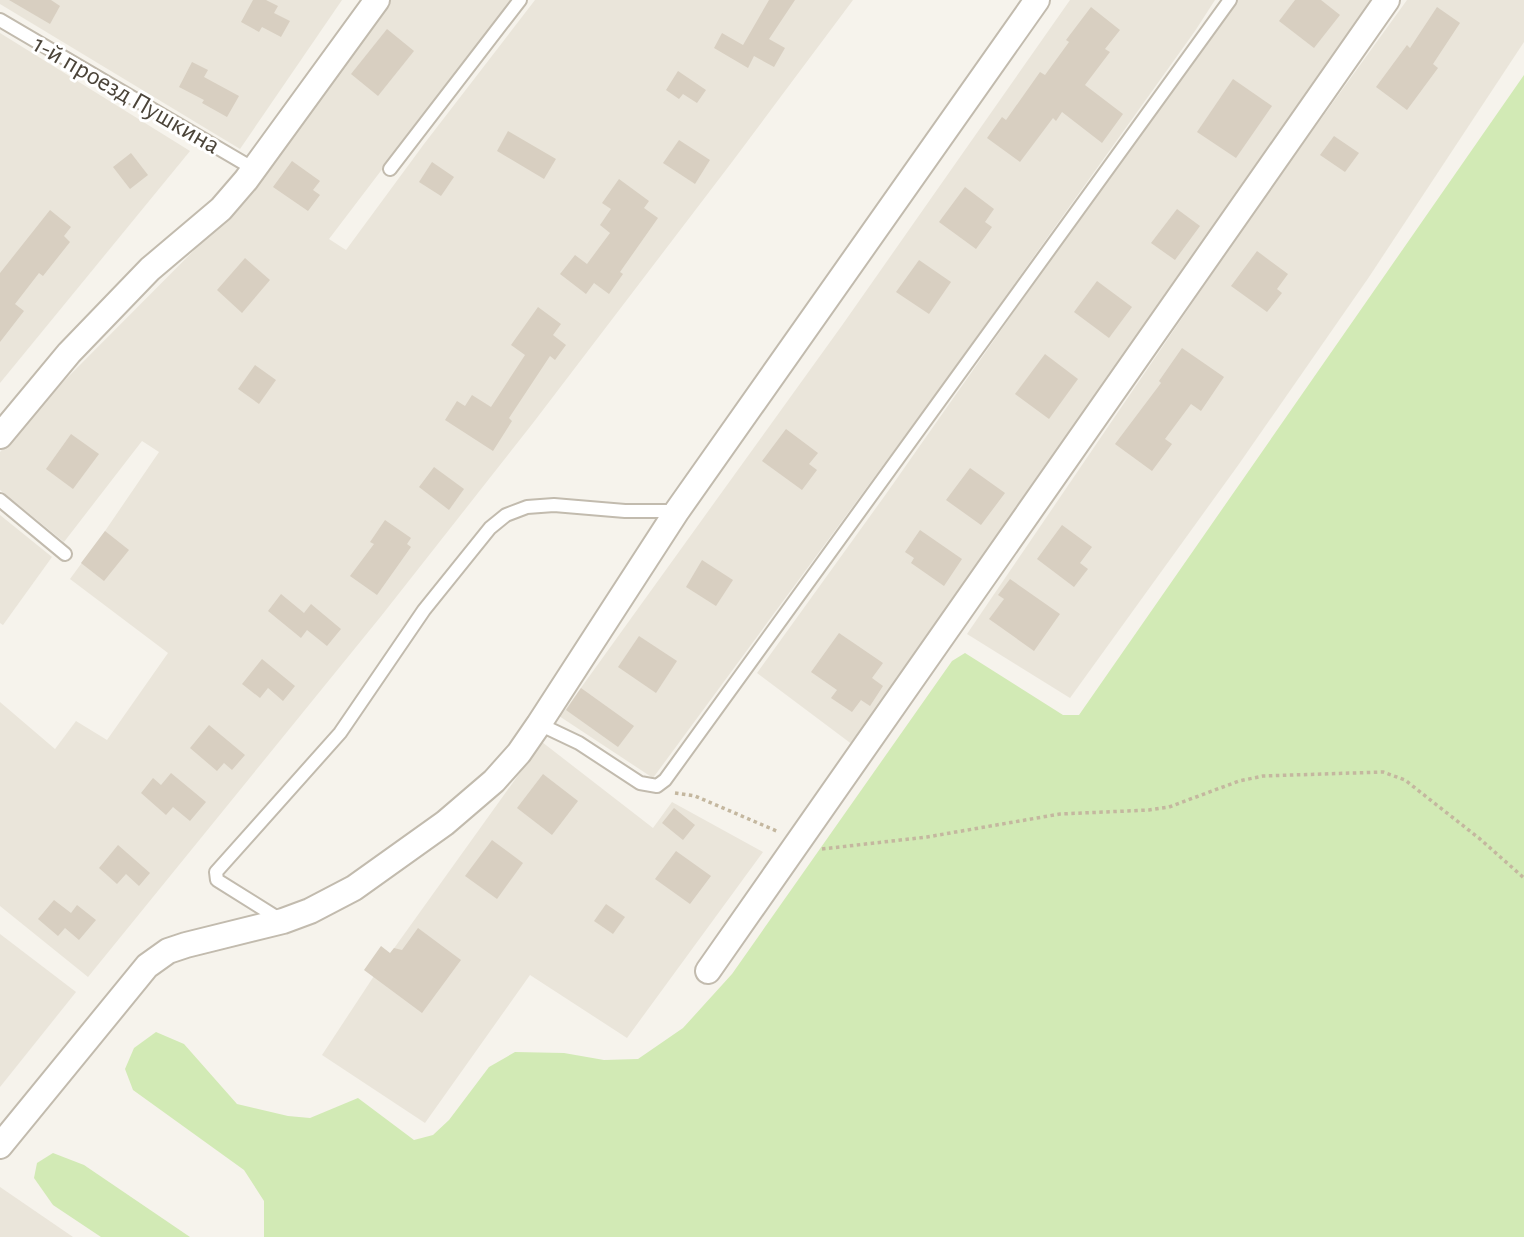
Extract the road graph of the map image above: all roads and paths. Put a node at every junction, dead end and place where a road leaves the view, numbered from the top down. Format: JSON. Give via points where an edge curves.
{"nodes":[{"id":1,"x":377,"y":0,"type":"edge"},
{"id":2,"x":520,"y":0,"type":"edge"},
{"id":3,"x":1037,"y":0,"type":"edge"},
{"id":4,"x":1230,"y":0,"type":"edge"},
{"id":5,"x":1387,"y":0,"type":"edge"},
{"id":6,"x":0,"y":20,"type":"edge"},
{"id":7,"x":254,"y":169,"type":"junction"},
{"id":8,"x":390,"y":169,"type":"dead end"},
{"id":9,"x":0,"y":436,"type":"edge"},
{"id":10,"x":0,"y":500,"type":"edge"},
{"id":11,"x":677,"y":511,"type":"junction"},
{"id":12,"x":65,"y":554,"type":"dead end"},
{"id":13,"x":539,"y":724,"type":"junction"},
{"id":14,"x":640,"y":783,"type":"junction"},
{"id":15,"x":798,"y":841,"type":"junction"},
{"id":16,"x":1524,"y":878,"type":"edge"},
{"id":17,"x":282,"y":921,"type":"junction"},
{"id":18,"x":708,"y":971,"type":"dead end"},
{"id":19,"x":0,"y":1146,"type":"edge"}],
"edges":[{"from":1,"to":7,"type":"street"},
{"from":2,"to":8,"type":"lane"},
{"from":3,"to":11,"type":"street"},
{"from":4,"to":14,"type":"lane","via":[[665,780],[657,786]]},
{"from":5,"to":15,"type":"street"},
{"from":6,"to":7,"type":"lane","name":"1-й проезд Пушкина"},
{"from":7,"to":9,"type":"street","via":[[221,209],[150,270],[69,353]]},
{"from":10,"to":12,"type":"lane"},
{"from":11,"to":13,"type":"street"},
{"from":11,"to":17,"type":"lane","via":[[527,507],[490,528],[424,610],[340,733],[216,872],[217,880]]},
{"from":13,"to":14,"type":"lane","via":[[579,743]]},
{"from":13,"to":17,"type":"street","via":[[494,781],[445,823],[354,888]]},
{"from":14,"to":15,"type":"path","via":[[657,791],[695,796]]},
{"from":15,"to":16,"type":"path","via":[[822,849],[927,837],[1060,814],[1169,807],[1263,776],[1383,772],[1405,780]]},
{"from":15,"to":18,"type":"street"},
{"from":17,"to":19,"type":"street","via":[[168,951],[147,966]]}]}
